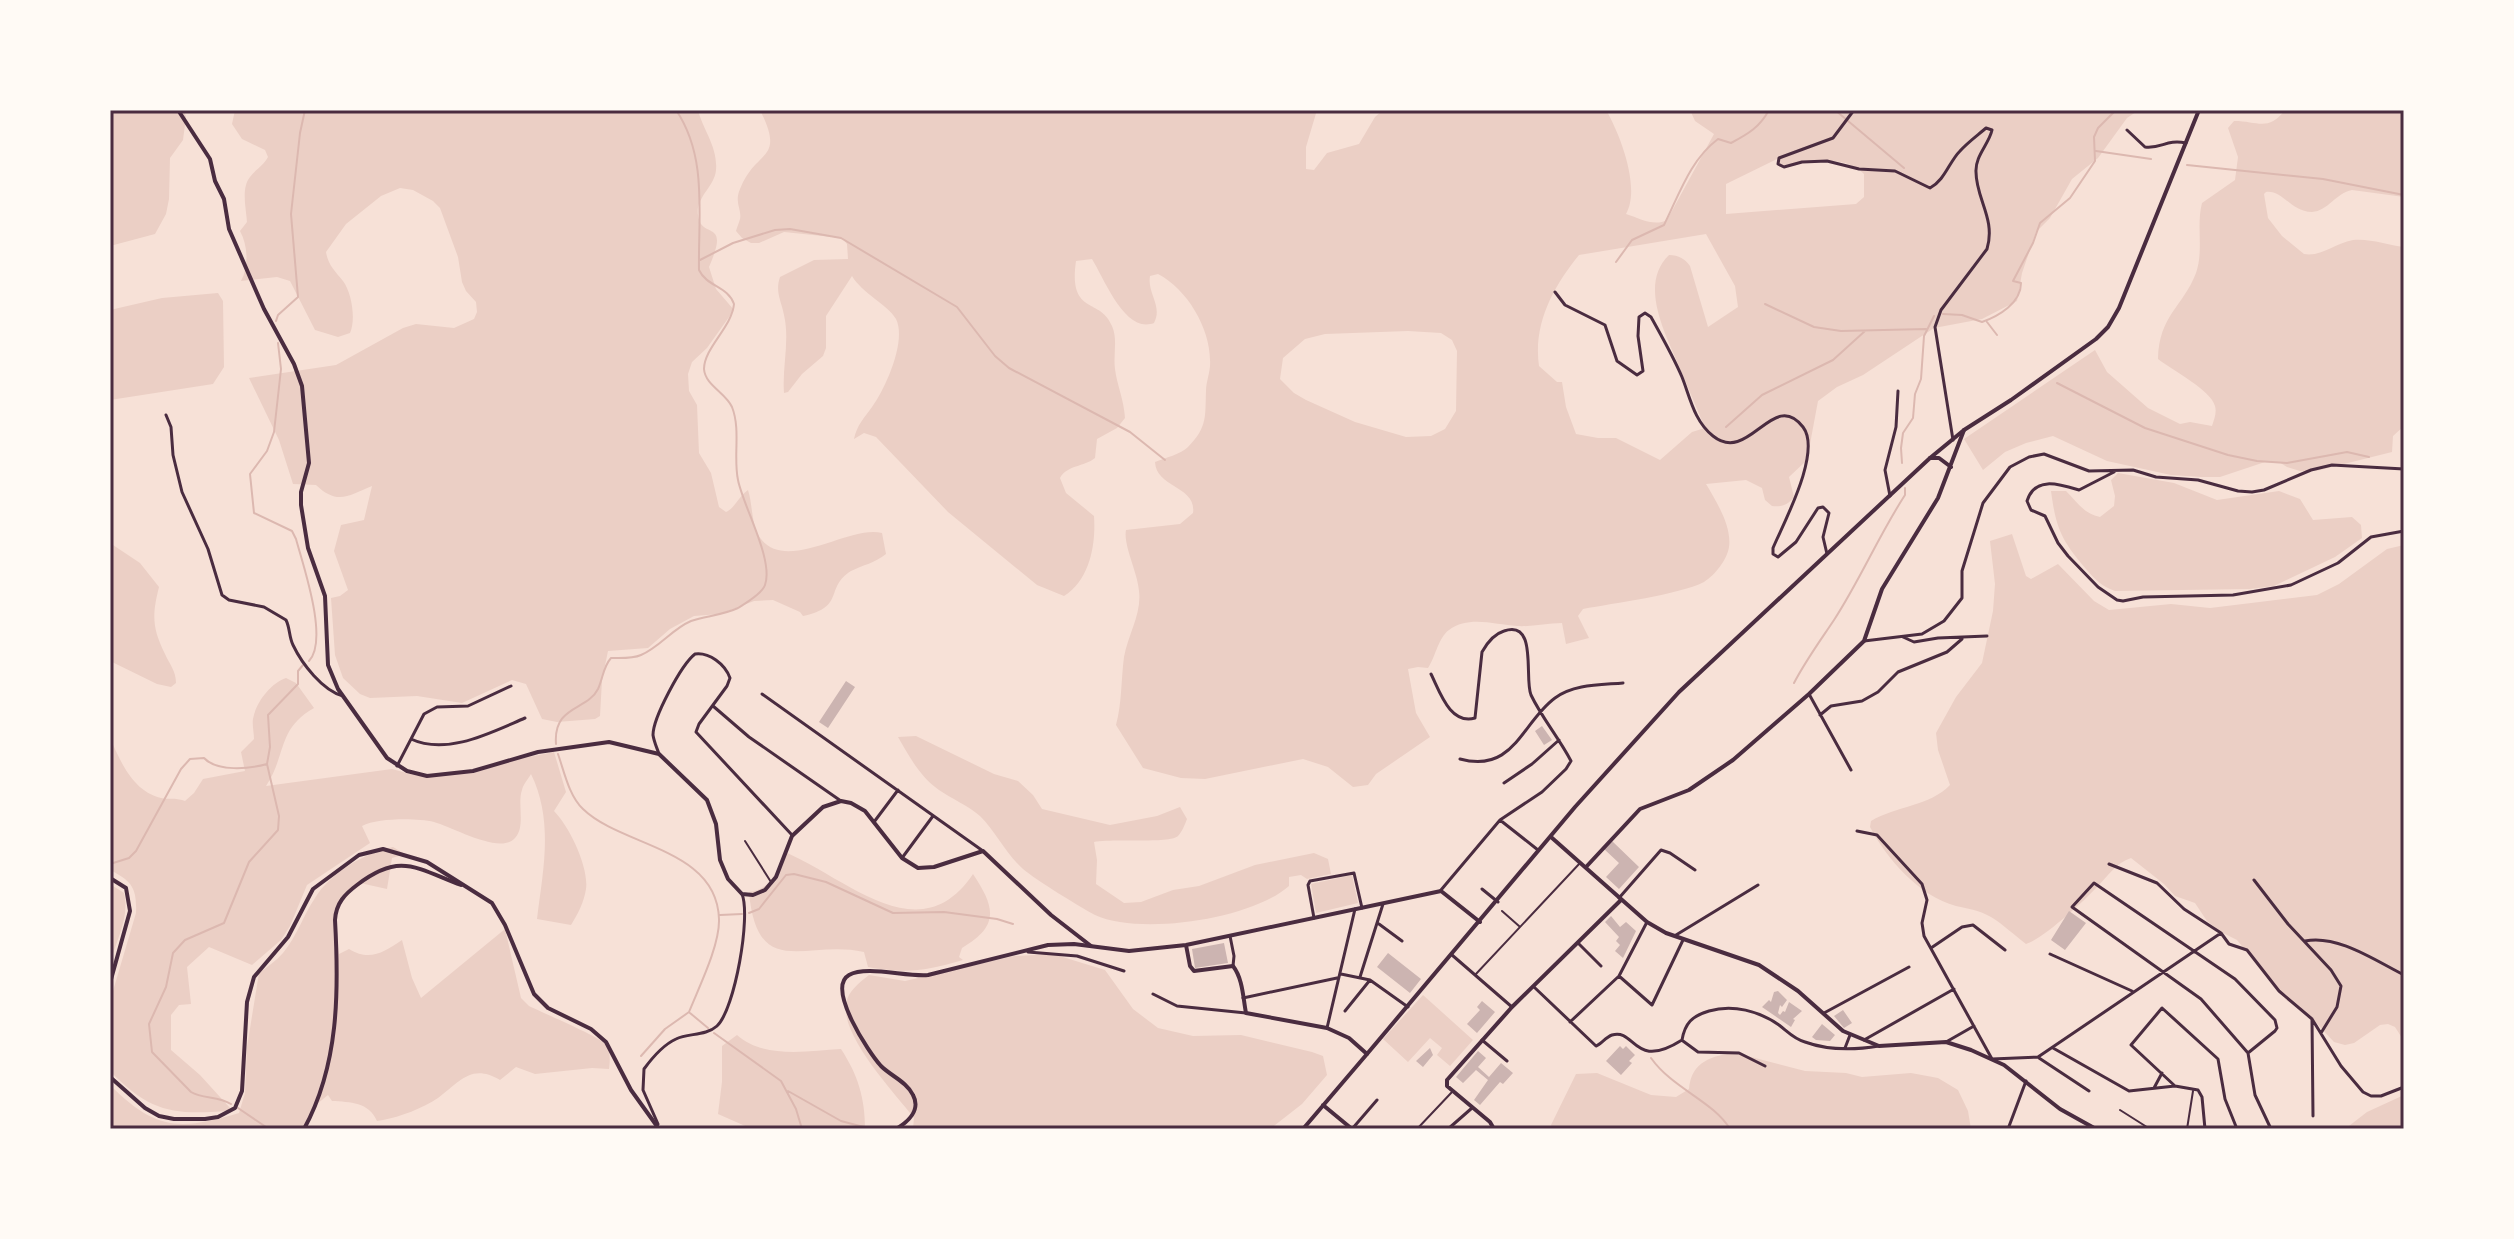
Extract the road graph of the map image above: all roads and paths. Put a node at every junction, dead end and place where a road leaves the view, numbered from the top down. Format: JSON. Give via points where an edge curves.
{"nodes":[{"id":1,"x":178,"y":110,"type":"edge"},
{"id":2,"x":1854,"y":110,"type":"edge"},
{"id":3,"x":2199,"y":110,"type":"edge"},
{"id":4,"x":2127,"y":130,"type":"dead end"},
{"id":5,"x":2186,"y":143,"type":"junction"},
{"id":6,"x":1555,"y":292,"type":"dead end"},
{"id":7,"x":1898,"y":391,"type":"dead end"},
{"id":8,"x":166,"y":415,"type":"dead end"},
{"id":9,"x":1964,"y":430,"type":"junction"},
{"id":10,"x":1953,"y":440,"type":"junction"},
{"id":11,"x":1930,"y":458,"type":"junction"},
{"id":12,"x":1951,"y":467,"type":"junction"},
{"id":13,"x":2404,"y":469,"type":"edge"},
{"id":14,"x":2115,"y":471,"type":"junction"},
{"id":15,"x":1890,"y":496,"type":"junction"},
{"id":16,"x":2404,"y":531,"type":"edge"},
{"id":17,"x":1827,"y":554,"type":"junction"},
{"id":18,"x":1987,"y":636,"type":"dead end"},
{"id":19,"x":1903,"y":637,"type":"junction"},
{"id":20,"x":1962,"y":639,"type":"junction"},
{"id":21,"x":1864,"y":641,"type":"junction"},
{"id":22,"x":1431,"y":674,"type":"dead end"},
{"id":23,"x":1623,"y":683,"type":"dead end"},
{"id":24,"x":511,"y":686,"type":"dead end"},
{"id":25,"x":762,"y":694,"type":"dead end"},
{"id":26,"x":1809,"y":694,"type":"junction"},
{"id":27,"x":343,"y":696,"type":"junction"},
{"id":28,"x":713,"y":706,"type":"junction"},
{"id":29,"x":1542,"y":713,"type":"junction"},
{"id":30,"x":1820,"y":715,"type":"junction"},
{"id":31,"x":525,"y":718,"type":"dead end"},
{"id":32,"x":411,"y":739,"type":"junction"},
{"id":33,"x":1559,"y":740,"type":"junction"},
{"id":34,"x":659,"y":754,"type":"junction"},
{"id":35,"x":1460,"y":759,"type":"dead end"},
{"id":36,"x":397,"y":766,"type":"junction"},
{"id":37,"x":1851,"y":770,"type":"dead end"},
{"id":38,"x":1504,"y":783,"type":"dead end"},
{"id":39,"x":898,"y":790,"type":"junction"},
{"id":40,"x":841,"y":801,"type":"junction"},
{"id":41,"x":934,"y":815,"type":"junction"},
{"id":42,"x":1500,"y":820,"type":"junction"},
{"id":43,"x":874,"y":822,"type":"junction"},
{"id":44,"x":1857,"y":831,"type":"dead end"},
{"id":45,"x":792,"y":836,"type":"junction"},
{"id":46,"x":1551,"y":837,"type":"junction"},
{"id":47,"x":745,"y":841,"type":"dead end"},
{"id":48,"x":983,"y":851,"type":"junction"},
{"id":49,"x":1540,"y":851,"type":"junction"},
{"id":50,"x":902,"y":858,"type":"junction"},
{"id":51,"x":1580,"y":862,"type":"junction"},
{"id":52,"x":2109,"y":864,"type":"dead end"},
{"id":53,"x":1586,"y":867,"type":"junction"},
{"id":54,"x":1695,"y":870,"type":"dead end"},
{"id":55,"x":110,"y":878,"type":"edge"},
{"id":56,"x":2254,"y":880,"type":"dead end"},
{"id":57,"x":772,"y":883,"type":"junction"},
{"id":58,"x":1758,"y":885,"type":"dead end"},
{"id":59,"x":467,"y":887,"type":"junction"},
{"id":60,"x":1482,"y":889,"type":"dead end"},
{"id":61,"x":1441,"y":891,"type":"junction"},
{"id":62,"x":742,"y":894,"type":"junction"},
{"id":63,"x":1620,"y":899,"type":"junction"},
{"id":64,"x":1498,"y":902,"type":"junction"},
{"id":65,"x":1384,"y":903,"type":"junction"},
{"id":66,"x":1362,"y":908,"type":"junction"},
{"id":67,"x":1355,"y":909,"type":"junction"},
{"id":68,"x":1502,"y":911,"type":"dead end"},
{"id":69,"x":1314,"y":918,"type":"junction"},
{"id":70,"x":1480,"y":922,"type":"junction"},
{"id":71,"x":1647,"y":922,"type":"junction"},
{"id":72,"x":1378,"y":923,"type":"junction"},
{"id":73,"x":1520,"y":927,"type":"junction"},
{"id":74,"x":2221,"y":933,"type":"junction"},
{"id":75,"x":1230,"y":936,"type":"junction"},
{"id":76,"x":1675,"y":936,"type":"junction"},
{"id":77,"x":1683,"y":939,"type":"junction"},
{"id":78,"x":1402,"y":941,"type":"dead end"},
{"id":79,"x":2305,"y":941,"type":"junction"},
{"id":80,"x":1578,"y":943,"type":"junction"},
{"id":81,"x":1186,"y":945,"type":"junction"},
{"id":82,"x":1091,"y":946,"type":"junction"},
{"id":83,"x":1931,"y":948,"type":"junction"},
{"id":84,"x":2005,"y":950,"type":"dead end"},
{"id":85,"x":1016,"y":952,"type":"junction"},
{"id":86,"x":2192,"y":952,"type":"junction"},
{"id":87,"x":2050,"y":954,"type":"dead end"},
{"id":88,"x":1452,"y":955,"type":"junction"},
{"id":89,"x":1233,"y":966,"type":"junction"},
{"id":90,"x":1601,"y":966,"type":"dead end"},
{"id":91,"x":1909,"y":967,"type":"dead end"},
{"id":92,"x":1124,"y":971,"type":"dead end"},
{"id":93,"x":2163,"y":971,"type":"junction"},
{"id":94,"x":1475,"y":975,"type":"junction"},
{"id":95,"x":2404,"y":975,"type":"edge"},
{"id":96,"x":1340,"y":976,"type":"junction"},
{"id":97,"x":1619,"y":976,"type":"junction"},
{"id":98,"x":1360,"y":977,"type":"junction"},
{"id":99,"x":1370,"y":980,"type":"junction"},
{"id":100,"x":110,"y":983,"type":"edge"},
{"id":101,"x":1533,"y":986,"type":"junction"},
{"id":102,"x":1954,"y":989,"type":"junction"},
{"id":103,"x":2132,"y":991,"type":"junction"},
{"id":104,"x":1153,"y":994,"type":"dead end"},
{"id":105,"x":1243,"y":998,"type":"junction"},
{"id":106,"x":1408,"y":1007,"type":"junction"},
{"id":107,"x":1512,"y":1007,"type":"junction"},
{"id":108,"x":1345,"y":1011,"type":"dead end"},
{"id":109,"x":1246,"y":1013,"type":"junction"},
{"id":110,"x":1822,"y":1014,"type":"junction"},
{"id":111,"x":2312,"y":1019,"type":"junction"},
{"id":112,"x":1570,"y":1022,"type":"junction"},
{"id":113,"x":1975,"y":1025,"type":"junction"},
{"id":114,"x":1327,"y":1028,"type":"junction"},
{"id":115,"x":2321,"y":1033,"type":"junction"},
{"id":116,"x":1850,"y":1035,"type":"junction"},
{"id":117,"x":1482,"y":1040,"type":"junction"},
{"id":118,"x":1682,"y":1040,"type":"junction"},
{"id":119,"x":1862,"y":1041,"type":"junction"},
{"id":120,"x":1946,"y":1042,"type":"junction"},
{"id":121,"x":1879,"y":1046,"type":"junction"},
{"id":122,"x":1845,"y":1048,"type":"junction"},
{"id":123,"x":2053,"y":1048,"type":"junction"},
{"id":124,"x":2248,"y":1053,"type":"junction"},
{"id":125,"x":1367,"y":1054,"type":"junction"},
{"id":126,"x":2038,"y":1057,"type":"junction"},
{"id":127,"x":1992,"y":1059,"type":"junction"},
{"id":128,"x":1507,"y":1061,"type":"dead end"},
{"id":129,"x":1765,"y":1066,"type":"dead end"},
{"id":130,"x":2162,"y":1073,"type":"junction"},
{"id":131,"x":110,"y":1077,"type":"edge"},
{"id":132,"x":2026,"y":1081,"type":"junction"},
{"id":133,"x":2175,"y":1086,"type":"junction"},
{"id":134,"x":2404,"y":1087,"type":"edge"},
{"id":135,"x":2154,"y":1088,"type":"junction"},
{"id":136,"x":2193,"y":1088,"type":"junction"},
{"id":137,"x":1453,"y":1091,"type":"junction"},
{"id":138,"x":2089,"y":1091,"type":"dead end"},
{"id":139,"x":1377,"y":1100,"type":"dead end"},
{"id":140,"x":1323,"y":1105,"type":"junction"},
{"id":141,"x":1473,"y":1107,"type":"junction"},
{"id":142,"x":2120,"y":1110,"type":"dead end"},
{"id":143,"x":2313,"y":1116,"type":"dead end"},
{"id":144,"x":304,"y":1129,"type":"edge"},
{"id":145,"x":659,"y":1129,"type":"edge"},
{"id":146,"x":896,"y":1129,"type":"edge"},
{"id":147,"x":1303,"y":1129,"type":"edge"},
{"id":148,"x":1352,"y":1129,"type":"edge"},
{"id":149,"x":1417,"y":1129,"type":"edge"},
{"id":150,"x":1448,"y":1129,"type":"edge"},
{"id":151,"x":1494,"y":1129,"type":"edge"},
{"id":152,"x":2008,"y":1129,"type":"edge"},
{"id":153,"x":2096,"y":1129,"type":"edge"},
{"id":154,"x":2150,"y":1129,"type":"edge"},
{"id":155,"x":2187,"y":1129,"type":"edge"},
{"id":156,"x":2205,"y":1129,"type":"edge"},
{"id":157,"x":2237,"y":1129,"type":"edge"},
{"id":158,"x":2271,"y":1129,"type":"edge"}],
"edges":[{"from":1,"to":27,"type":"main road","via":[[210,159],[229,229],[302,386],[309,463],[301,492],[304,526],[325,596],[328,665]]},
{"from":2,"to":10,"type":"street","via":[[1833,138],[1779,158],[1778,164],[1827,161],[1899,172],[1930,188],[1958,153],[1986,128],[1992,130],[1975,170],[1987,215],[1987,249],[1941,310],[1935,327]]},
{"from":3,"to":5,"type":"main road"},
{"from":4,"to":5,"type":"street","via":[[2145,147],[2174,140]]},
{"from":5,"to":9,"type":"main road","via":[[2108,327]]},
{"from":6,"to":17,"type":"street","via":[[1565,305],[1605,325],[1617,361],[1637,375],[1643,371],[1639,317],[1651,317],[1694,411],[1713,437],[1741,442],[1780,416],[1803,426],[1808,444],[1804,473],[1773,554],[1778,557],[1792,547],[1823,507],[1829,513],[1823,537]]},
{"from":7,"to":15,"type":"street","via":[[1898,418],[1885,470]]},
{"from":8,"to":27,"type":"street","via":[[182,492],[222,595],[264,607],[286,620],[299,655],[328,688]]},
{"from":9,"to":10,"type":"main road"},
{"from":9,"to":12,"type":"main road"},
{"from":10,"to":11,"type":"main road"},
{"from":11,"to":12,"type":"main road"},
{"from":11,"to":15,"type":"main road"},
{"from":12,"to":21,"type":"main road","via":[[1931,511],[1882,589]]},
{"from":13,"to":14,"type":"street","via":[[2332,465],[2252,492]]},
{"from":14,"to":16,"type":"street","via":[[2079,490],[2039,484],[2027,501],[2031,510],[2044,514],[2068,556],[2117,600],[2233,595],[2291,585],[2338,563],[2371,537]]},
{"from":14,"to":19,"type":"street","via":[[2089,471],[2044,454],[2010,467],[1983,503],[1962,571],[1961,600],[1935,628]]},
{"from":15,"to":17,"type":"main road"},
{"from":17,"to":46,"type":"main road","via":[[1679,692]]},
{"from":18,"to":20,"type":"street"},
{"from":19,"to":20,"type":"street","via":[[1914,642]]},
{"from":19,"to":21,"type":"street"},
{"from":20,"to":30,"type":"street","via":[[1947,652],[1898,672],[1862,701],[1831,706]]},
{"from":21,"to":26,"type":"main road"},
{"from":22,"to":29,"type":"street","via":[[1450,710],[1463,720],[1475,718],[1482,652],[1500,632],[1515,631],[1525,638],[1529,687]]},
{"from":23,"to":29,"type":"street","via":[[1567,692]]},
{"from":24,"to":32,"type":"street","via":[[468,706],[430,710]]},
{"from":25,"to":39,"type":"street"},
{"from":26,"to":30,"type":"street"},
{"from":26,"to":53,"type":"main road","via":[[1704,782],[1640,809]]},
{"from":27,"to":36,"type":"main road"},
{"from":28,"to":34,"type":"street","via":[[729,674],[709,656],[695,654],[679,673],[655,725]]},
{"from":28,"to":40,"type":"street"},
{"from":28,"to":45,"type":"street","via":[[697,728],[698,736]]},
{"from":29,"to":33,"type":"street"},
{"from":29,"to":35,"type":"street","via":[[1495,758]]},
{"from":30,"to":37,"type":"street"},
{"from":31,"to":32,"type":"street","via":[[464,741],[433,744]]},
{"from":32,"to":36,"type":"street"},
{"from":33,"to":38,"type":"street"},
{"from":33,"to":42,"type":"street","via":[[1571,763],[1542,792]]},
{"from":34,"to":36,"type":"main road","via":[[609,742],[538,752],[463,773],[427,776]]},
{"from":34,"to":62,"type":"main road","via":[[707,800],[720,860]]},
{"from":39,"to":41,"type":"street"},
{"from":39,"to":43,"type":"street"},
{"from":40,"to":43,"type":"main road","via":[[858,806]]},
{"from":40,"to":45,"type":"main road","via":[[823,807]]},
{"from":41,"to":48,"type":"street"},
{"from":41,"to":50,"type":"street"},
{"from":42,"to":49,"type":"street"},
{"from":42,"to":61,"type":"street"},
{"from":43,"to":50,"type":"main road"},
{"from":44,"to":83,"type":"street","via":[[1877,835],[1922,884],[1927,900],[1922,929]]},
{"from":45,"to":57,"type":"main road"},
{"from":46,"to":49,"type":"main road"},
{"from":46,"to":51,"type":"main road"},
{"from":47,"to":57,"type":"street"},
{"from":48,"to":50,"type":"main road","via":[[925,869]]},
{"from":48,"to":82,"type":"main road"},
{"from":49,"to":64,"type":"main road"},
{"from":51,"to":53,"type":"main road"},
{"from":51,"to":73,"type":"street"},
{"from":52,"to":74,"type":"street","via":[[2157,883],[2176,903]]},
{"from":53,"to":63,"type":"main road"},
{"from":54,"to":63,"type":"street","via":[[1661,850]]},
{"from":55,"to":100,"type":"main road","via":[[126,888],[130,911]]},
{"from":56,"to":79,"type":"street"},
{"from":57,"to":62,"type":"main road","via":[[759,894]]},
{"from":58,"to":76,"type":"street"},
{"from":59,"to":131,"type":"main road","via":[[413,856],[376,849],[359,855],[313,889],[288,937],[250,988],[242,1091],[229,1113],[205,1119],[159,1116]]},
{"from":59,"to":144,"type":"main road","via":[[391,865],[341,899],[335,920],[332,1050]]},
{"from":59,"to":145,"type":"main road","via":[[499,912],[534,994],[606,1042]]},
{"from":60,"to":64,"type":"street"},
{"from":61,"to":65,"type":"main road"},
{"from":61,"to":70,"type":"main road"},
{"from":62,"to":145,"type":"street","via":[[743,937],[729,1003],[717,1025],[677,1038],[644,1069],[643,1090]]},
{"from":63,"to":71,"type":"main road"},
{"from":63,"to":80,"type":"main road"},
{"from":64,"to":70,"type":"main road"},
{"from":65,"to":66,"type":"main road"},
{"from":65,"to":72,"type":"street"},
{"from":66,"to":67,"type":"main road"},
{"from":66,"to":69,"type":"street","via":[[1354,873],[1310,881]]},
{"from":67,"to":69,"type":"main road"},
{"from":67,"to":96,"type":"street"},
{"from":68,"to":73,"type":"street"},
{"from":69,"to":75,"type":"main road"},
{"from":70,"to":88,"type":"main road"},
{"from":71,"to":76,"type":"main road"},
{"from":71,"to":97,"type":"street"},
{"from":72,"to":78,"type":"street"},
{"from":72,"to":98,"type":"street"},
{"from":73,"to":94,"type":"street"},
{"from":74,"to":86,"type":"street"},
{"from":74,"to":111,"type":"street","via":[[2229,944],[2247,950],[2279,991]]},
{"from":75,"to":81,"type":"main road"},
{"from":75,"to":89,"type":"street"},
{"from":76,"to":77,"type":"main road"},
{"from":77,"to":97,"type":"street","via":[[1652,1005]]},
{"from":77,"to":110,"type":"main road","via":[[1759,965]]},
{"from":79,"to":95,"type":"street","via":[[2338,944]]},
{"from":79,"to":115,"type":"street","via":[[2341,986],[2337,1007]]},
{"from":80,"to":90,"type":"street"},
{"from":80,"to":101,"type":"main road"},
{"from":81,"to":82,"type":"main road","via":[[1129,951]]},
{"from":81,"to":89,"type":"main road","via":[[1194,971]]},
{"from":82,"to":85,"type":"main road","via":[[1063,944]]},
{"from":83,"to":84,"type":"street","via":[[1973,925]]},
{"from":83,"to":102,"type":"street"},
{"from":85,"to":92,"type":"street","via":[[1061,953]]},
{"from":85,"to":146,"type":"main road","via":[[928,975],[860,971],[843,980],[848,1013],[869,1051],[913,1094],[913,1113]]},
{"from":86,"to":93,"type":"street"},
{"from":86,"to":93,"type":"street","via":[[2094,883],[2072,907]]},
{"from":86,"to":124,"type":"street","via":[[2235,979],[2275,1020],[2275,1031]]},
{"from":87,"to":103,"type":"street"},
{"from":88,"to":94,"type":"street"},
{"from":88,"to":106,"type":"main road"},
{"from":89,"to":105,"type":"main road"},
{"from":91,"to":110,"type":"street"},
{"from":93,"to":103,"type":"street"},
{"from":93,"to":124,"type":"street","via":[[2212,1010]]},
{"from":94,"to":107,"type":"street"},
{"from":96,"to":98,"type":"street"},
{"from":96,"to":105,"type":"street"},
{"from":96,"to":114,"type":"street"},
{"from":97,"to":112,"type":"street"},
{"from":98,"to":99,"type":"street"},
{"from":99,"to":106,"type":"street"},
{"from":99,"to":108,"type":"street"},
{"from":101,"to":107,"type":"main road"},
{"from":101,"to":112,"type":"street"},
{"from":102,"to":113,"type":"street"},
{"from":102,"to":119,"type":"street"},
{"from":103,"to":123,"type":"street"},
{"from":104,"to":109,"type":"street","via":[[1177,1006]]},
{"from":105,"to":109,"type":"main road"},
{"from":106,"to":125,"type":"main road"},
{"from":107,"to":117,"type":"main road"},
{"from":109,"to":114,"type":"main road"},
{"from":110,"to":116,"type":"main road"},
{"from":111,"to":115,"type":"street"},
{"from":111,"to":143,"type":"street"},
{"from":112,"to":118,"type":"street","via":[[1596,1046],[1617,1035],[1656,1053]]},
{"from":113,"to":120,"type":"street"},
{"from":113,"to":127,"type":"street"},
{"from":114,"to":125,"type":"main road"},
{"from":115,"to":134,"type":"street","via":[[2363,1092],[2371,1096]]},
{"from":116,"to":119,"type":"main road"},
{"from":116,"to":122,"type":"street"},
{"from":117,"to":128,"type":"street"},
{"from":117,"to":137,"type":"main road","via":[[1447,1080]]},
{"from":118,"to":122,"type":"street","via":[[1687,1023],[1700,1014],[1734,1008],[1771,1020],[1803,1042]]},
{"from":118,"to":129,"type":"street","via":[[1698,1052],[1739,1053]]},
{"from":119,"to":121,"type":"main road"},
{"from":120,"to":121,"type":"main road"},
{"from":120,"to":127,"type":"main road"},
{"from":121,"to":122,"type":"street"},
{"from":123,"to":126,"type":"street"},
{"from":123,"to":135,"type":"street","via":[[2129,1091]]},
{"from":124,"to":158,"type":"street","via":[[2255,1095]]},
{"from":125,"to":140,"type":"main road"},
{"from":126,"to":127,"type":"street"},
{"from":126,"to":138,"type":"street"},
{"from":127,"to":132,"type":"main road"},
{"from":130,"to":133,"type":"street"},
{"from":130,"to":135,"type":"street"},
{"from":130,"to":157,"type":"street","via":[[2131,1045],[2164,1008],[2218,1059]]},
{"from":132,"to":152,"type":"street"},
{"from":132,"to":153,"type":"main road","via":[[2068,1115]]},
{"from":133,"to":135,"type":"street"},
{"from":133,"to":136,"type":"street"},
{"from":136,"to":155,"type":"street"},
{"from":136,"to":156,"type":"street","via":[[2202,1097]]},
{"from":137,"to":141,"type":"main road"},
{"from":137,"to":149,"type":"street"},
{"from":139,"to":148,"type":"street"},
{"from":140,"to":147,"type":"main road"},
{"from":140,"to":148,"type":"main road"},
{"from":141,"to":150,"type":"street"},
{"from":141,"to":151,"type":"main road"},
{"from":142,"to":154,"type":"street"}]}
